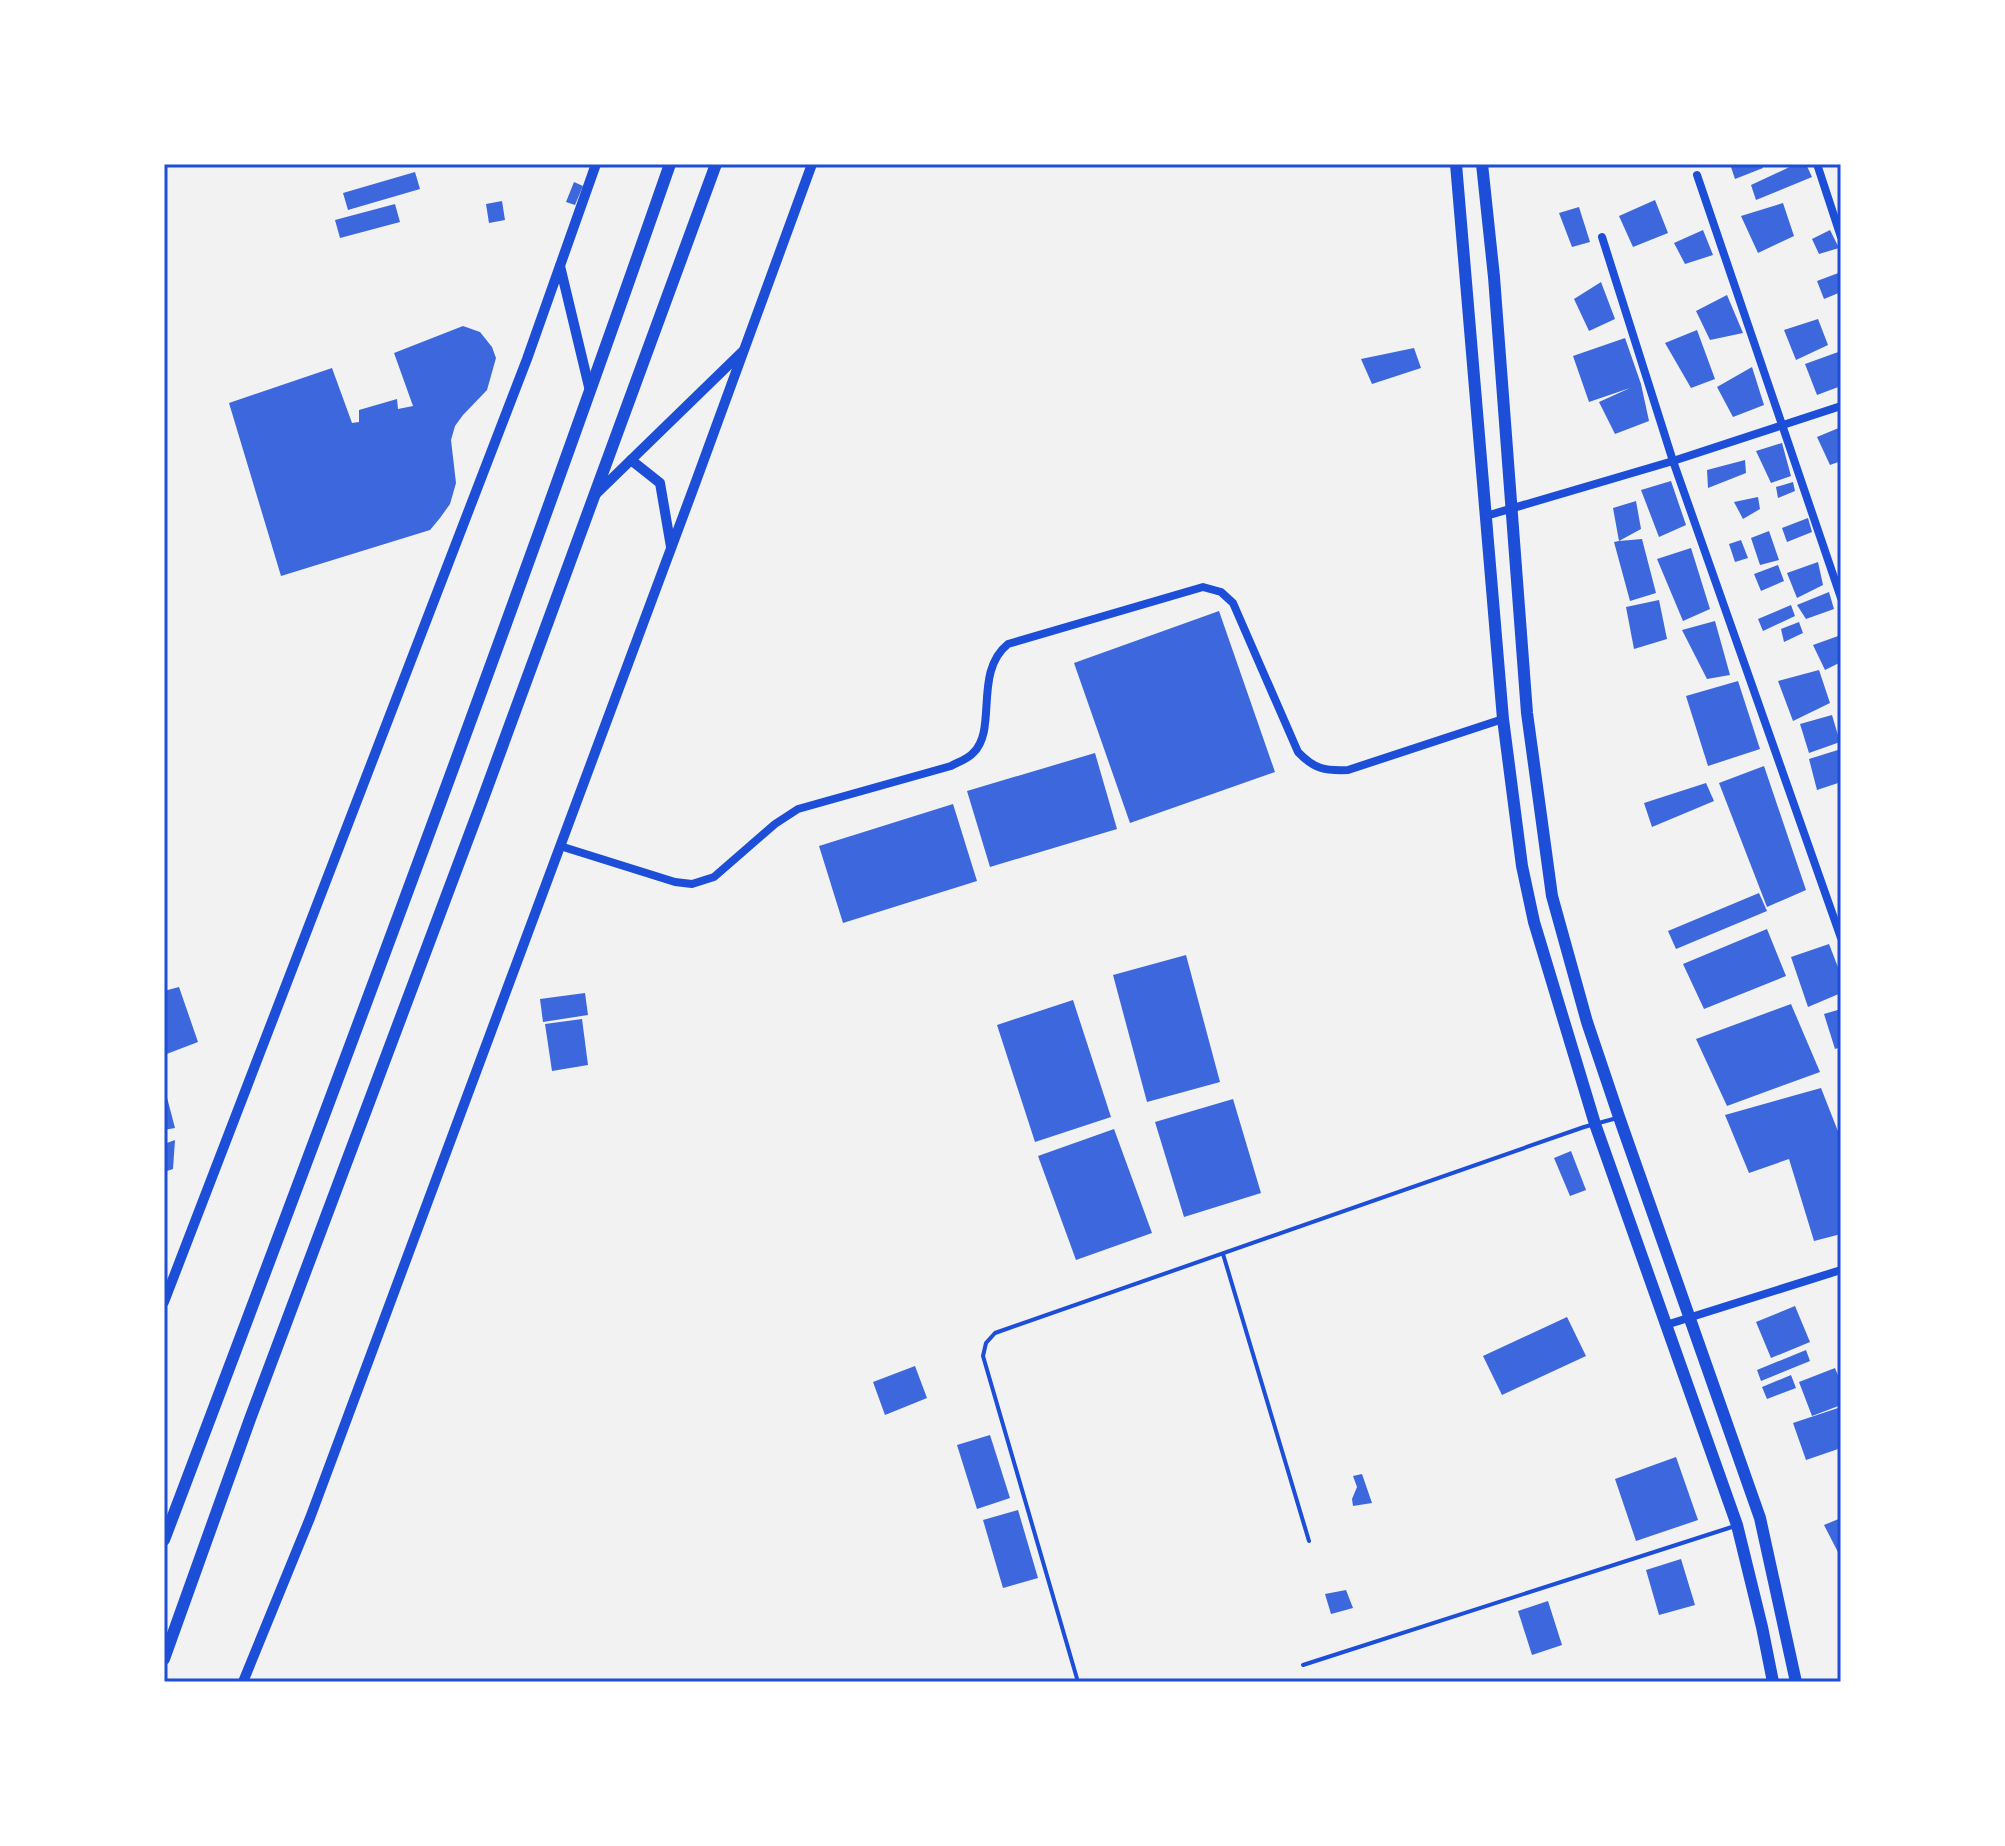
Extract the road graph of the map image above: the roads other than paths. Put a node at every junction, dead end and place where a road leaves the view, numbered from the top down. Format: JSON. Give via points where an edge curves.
{"nodes":[{"id":1,"x":596,"y":164,"type":"edge"},
{"id":2,"x":670,"y":164,"type":"edge"},
{"id":3,"x":716,"y":164,"type":"edge"},
{"id":4,"x":812,"y":164,"type":"edge"},
{"id":5,"x":1456,"y":164,"type":"edge"},
{"id":6,"x":1482,"y":164,"type":"edge"},
{"id":7,"x":1817,"y":164,"type":"edge"},
{"id":8,"x":1697,"y":175,"type":"dead end"},
{"id":9,"x":1602,"y":237,"type":"dead end"},
{"id":10,"x":1841,"y":237,"type":"edge"},
{"id":11,"x":560,"y":265,"type":"junction"},
{"id":12,"x":744,"y":350,"type":"junction"},
{"id":13,"x":590,"y":393,"type":"junction"},
{"id":14,"x":1841,"y":406,"type":"edge"},
{"id":15,"x":1781,"y":426,"type":"junction"},
{"id":16,"x":631,"y":460,"type":"junction"},
{"id":17,"x":1673,"y":461,"type":"junction"},
{"id":18,"x":594,"y":496,"type":"junction"},
{"id":19,"x":1510,"y":507,"type":"junction"},
{"id":20,"x":1486,"y":516,"type":"junction"},
{"id":21,"x":672,"y":548,"type":"junction"},
{"id":22,"x":1841,"y":598,"type":"edge"},
{"id":23,"x":1503,"y":719,"type":"junction"},
{"id":24,"x":560,"y":846,"type":"junction"},
{"id":25,"x":1841,"y":938,"type":"edge"},
{"id":26,"x":1619,"y":1117,"type":"junction"},
{"id":27,"x":1595,"y":1124,"type":"junction"},
{"id":28,"x":1223,"y":1254,"type":"junction"},
{"id":29,"x":1841,"y":1270,"type":"edge"},
{"id":30,"x":164,"y":1302,"type":"edge"},
{"id":31,"x":1691,"y":1316,"type":"junction"},
{"id":32,"x":1666,"y":1325,"type":"junction"},
{"id":33,"x":1737,"y":1525,"type":"junction"},
{"id":34,"x":164,"y":1540,"type":"edge"},
{"id":35,"x":1309,"y":1541,"type":"dead end"},
{"id":36,"x":164,"y":1659,"type":"edge"},
{"id":37,"x":1303,"y":1665,"type":"dead end"},
{"id":38,"x":243,"y":1682,"type":"edge"},
{"id":39,"x":1078,"y":1682,"type":"edge"},
{"id":40,"x":1773,"y":1682,"type":"edge"},
{"id":41,"x":1796,"y":1682,"type":"edge"}],
"edges":[{"from":1,"to":11,"type":"street"},
{"from":2,"to":13,"type":"main road"},
{"from":3,"to":18,"type":"main road"},
{"from":4,"to":12,"type":"street"},
{"from":5,"to":20,"type":"main road"},
{"from":6,"to":19,"type":"main road"},
{"from":7,"to":10,"type":"street"},
{"from":8,"to":15,"type":"street"},
{"from":9,"to":17,"type":"street"},
{"from":11,"to":13,"type":"street"},
{"from":11,"to":30,"type":"street"},
{"from":12,"to":16,"type":"street"},
{"from":12,"to":21,"type":"street"},
{"from":13,"to":34,"type":"main road"},
{"from":14,"to":15,"type":"street"},
{"from":15,"to":17,"type":"street"},
{"from":15,"to":22,"type":"street"},
{"from":16,"to":18,"type":"street"},
{"from":16,"to":21,"type":"street","via":[[660,483]]},
{"from":17,"to":19,"type":"street"},
{"from":17,"to":25,"type":"street"},
{"from":18,"to":36,"type":"main road"},
{"from":19,"to":20,"type":"street"},
{"from":19,"to":26,"type":"main road","via":[[1527,713],[1552,896]]},
{"from":20,"to":23,"type":"main road"},
{"from":21,"to":24,"type":"street"},
{"from":23,"to":24,"type":"street","via":[[1348,770],[1310,765],[1298,752],[1233,603],[1221,592],[1203,587],[1008,644],[990,670],[982,736],[974,753],[951,766],[798,809],[714,877],[692,884],[675,882]]},
{"from":23,"to":27,"type":"main road","via":[[1534,922]]},
{"from":24,"to":38,"type":"street","via":[[310,1518]]},
{"from":26,"to":27,"type":"lane"},
{"from":26,"to":31,"type":"main road"},
{"from":27,"to":28,"type":"lane"},
{"from":27,"to":32,"type":"main road"},
{"from":28,"to":35,"type":"lane"},
{"from":28,"to":39,"type":"lane","via":[[995,1333],[986,1343],[983,1356]]},
{"from":29,"to":31,"type":"street"},
{"from":31,"to":32,"type":"street"},
{"from":31,"to":41,"type":"main road","via":[[1760,1518]]},
{"from":32,"to":33,"type":"main road"},
{"from":33,"to":37,"type":"lane"},
{"from":33,"to":40,"type":"main road"}]}
